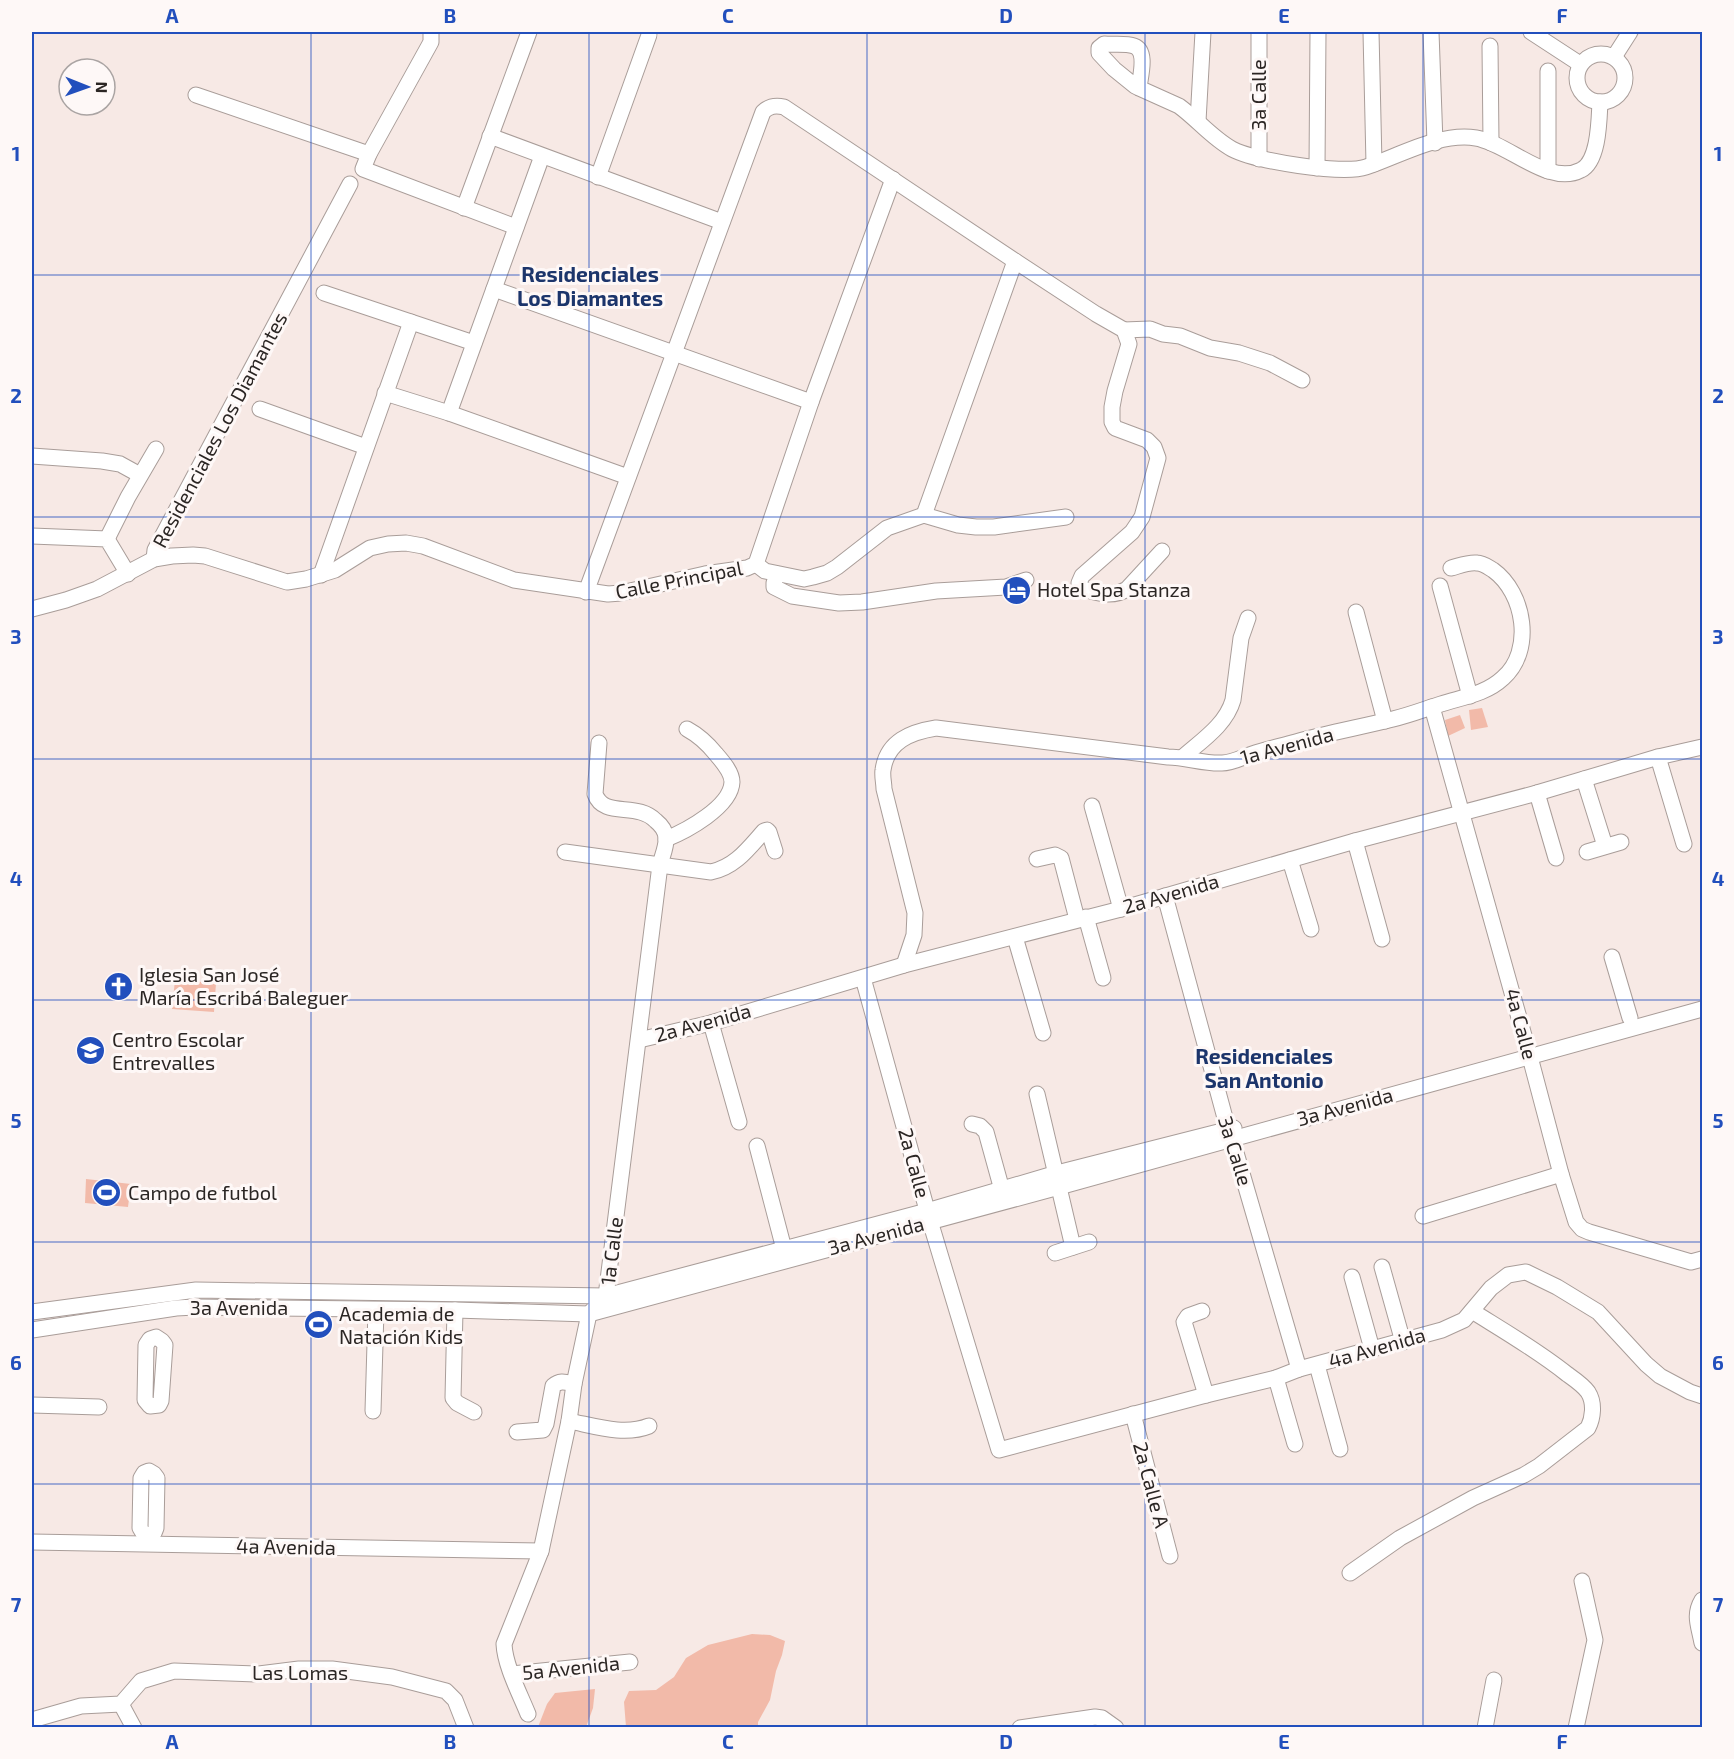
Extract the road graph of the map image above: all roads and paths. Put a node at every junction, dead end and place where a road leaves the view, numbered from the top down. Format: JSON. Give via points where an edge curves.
{"nodes":[{"id":1,"x":431,"y":32,"type":"edge"},
{"id":2,"x":529,"y":32,"type":"edge"},
{"id":3,"x":1203,"y":32,"type":"edge"},
{"id":4,"x":1259,"y":32,"type":"edge"},
{"id":5,"x":1318,"y":32,"type":"edge"},
{"id":6,"x":1371,"y":32,"type":"edge"},
{"id":7,"x":1431,"y":32,"type":"edge"},
{"id":8,"x":1531,"y":32,"type":"edge"},
{"id":9,"x":1630,"y":32,"type":"edge"},
{"id":10,"x":649,"y":35,"type":"dead end"},
{"id":11,"x":1490,"y":46,"type":"dead end"},
{"id":12,"x":1614,"y":57,"type":"junction"},
{"id":13,"x":1580,"y":64,"type":"junction"},
{"id":14,"x":1548,"y":71,"type":"dead end"},
{"id":15,"x":1139,"y":88,"type":"dead end"},
{"id":16,"x":196,"y":95,"type":"dead end"},
{"id":17,"x":1600,"y":102,"type":"junction"},
{"id":18,"x":1198,"y":121,"type":"junction"},
{"id":19,"x":490,"y":136,"type":"junction"},
{"id":20,"x":1434,"y":142,"type":"junction"},
{"id":21,"x":1491,"y":143,"type":"junction"},
{"id":22,"x":369,"y":154,"type":"junction"},
{"id":23,"x":542,"y":156,"type":"junction"},
{"id":24,"x":1259,"y":159,"type":"junction"},
{"id":25,"x":1374,"y":164,"type":"junction"},
{"id":26,"x":1317,"y":168,"type":"junction"},
{"id":27,"x":1548,"y":171,"type":"junction"},
{"id":28,"x":598,"y":177,"type":"junction"},
{"id":29,"x":893,"y":179,"type":"junction"},
{"id":30,"x":350,"y":184,"type":"dead end"},
{"id":31,"x":464,"y":207,"type":"junction"},
{"id":32,"x":722,"y":222,"type":"junction"},
{"id":33,"x":516,"y":227,"type":"junction"},
{"id":34,"x":1015,"y":261,"type":"junction"},
{"id":35,"x":494,"y":289,"type":"junction"},
{"id":36,"x":324,"y":293,"type":"dead end"},
{"id":37,"x":411,"y":322,"type":"junction"},
{"id":38,"x":1124,"y":330,"type":"junction"},
{"id":39,"x":474,"y":343,"type":"junction"},
{"id":40,"x":674,"y":353,"type":"junction"},
{"id":41,"x":1302,"y":380,"type":"dead end"},
{"id":42,"x":385,"y":393,"type":"junction"},
{"id":43,"x":811,"y":402,"type":"junction"},
{"id":44,"x":260,"y":409,"type":"dead end"},
{"id":45,"x":449,"y":413,"type":"junction"},
{"id":46,"x":366,"y":447,"type":"junction"},
{"id":47,"x":156,"y":449,"type":"dead end"},
{"id":48,"x":32,"y":456,"type":"edge"},
{"id":49,"x":140,"y":475,"type":"junction"},
{"id":50,"x":628,"y":477,"type":"junction"},
{"id":51,"x":924,"y":515,"type":"junction"},
{"id":52,"x":1066,"y":517,"type":"dead end"},
{"id":53,"x":32,"y":536,"type":"edge"},
{"id":54,"x":107,"y":539,"type":"junction"},
{"id":55,"x":1162,"y":551,"type":"dead end"},
{"id":56,"x":154,"y":559,"type":"junction"},
{"id":57,"x":756,"y":564,"type":"junction"},
{"id":58,"x":1451,"y":568,"type":"dead end"},
{"id":59,"x":129,"y":574,"type":"junction"},
{"id":60,"x":777,"y":574,"type":"junction"},
{"id":61,"x":321,"y":575,"type":"junction"},
{"id":62,"x":1026,"y":580,"type":"dead end"},
{"id":63,"x":1440,"y":586,"type":"dead end"},
{"id":64,"x":586,"y":592,"type":"junction"},
{"id":65,"x":32,"y":609,"type":"edge"},
{"id":66,"x":1356,"y":612,"type":"dead end"},
{"id":67,"x":1248,"y":618,"type":"dead end"},
{"id":68,"x":1470,"y":696,"type":"junction"},
{"id":69,"x":1432,"y":707,"type":"junction"},
{"id":70,"x":1384,"y":721,"type":"junction"},
{"id":71,"x":687,"y":729,"type":"dead end"},
{"id":72,"x":599,"y":743,"type":"dead end"},
{"id":73,"x":1702,"y":747,"type":"edge"},
{"id":74,"x":1183,"y":757,"type":"junction"},
{"id":75,"x":1658,"y":757,"type":"junction"},
{"id":76,"x":1584,"y":779,"type":"junction"},
{"id":77,"x":1538,"y":793,"type":"junction"},
{"id":78,"x":1092,"y":806,"type":"dead end"},
{"id":79,"x":1462,"y":813,"type":"junction"},
{"id":80,"x":666,"y":839,"type":"junction"},
{"id":81,"x":1355,"y":842,"type":"junction"},
{"id":82,"x":1621,"y":842,"type":"dead end"},
{"id":83,"x":1684,"y":844,"type":"dead end"},
{"id":84,"x":1605,"y":846,"type":"junction"},
{"id":85,"x":775,"y":851,"type":"dead end"},
{"id":86,"x":565,"y":852,"type":"dead end"},
{"id":87,"x":1587,"y":852,"type":"dead end"},
{"id":88,"x":1556,"y":858,"type":"dead end"},
{"id":89,"x":1037,"y":859,"type":"dead end"},
{"id":90,"x":1290,"y":860,"type":"junction"},
{"id":91,"x":660,"y":865,"type":"junction"},
{"id":92,"x":1165,"y":896,"type":"junction"},
{"id":93,"x":1121,"y":909,"type":"junction"},
{"id":94,"x":1082,"y":918,"type":"junction"},
{"id":95,"x":1311,"y":929,"type":"dead end"},
{"id":96,"x":1015,"y":937,"type":"junction"},
{"id":97,"x":1382,"y":939,"type":"dead end"},
{"id":98,"x":1612,"y":957,"type":"dead end"},
{"id":99,"x":904,"y":965,"type":"junction"},
{"id":100,"x":863,"y":978,"type":"junction"},
{"id":101,"x":1103,"y":978,"type":"dead end"},
{"id":102,"x":1702,"y":999,"type":"edge"},
{"id":103,"x":1702,"y":1009,"type":"edge"},
{"id":104,"x":1630,"y":1018,"type":"junction"},
{"id":105,"x":711,"y":1023,"type":"junction"},
{"id":106,"x":1043,"y":1033,"type":"dead end"},
{"id":107,"x":639,"y":1040,"type":"junction"},
{"id":108,"x":1528,"y":1052,"type":"junction"},
{"id":109,"x":1037,"y":1094,"type":"dead end"},
{"id":110,"x":739,"y":1122,"type":"dead end"},
{"id":111,"x":972,"y":1124,"type":"dead end"},
{"id":112,"x":1230,"y":1134,"type":"junction"},
{"id":113,"x":757,"y":1146,"type":"dead end"},
{"id":114,"x":1561,"y":1174,"type":"junction"},
{"id":115,"x":1058,"y":1180,"type":"junction"},
{"id":116,"x":1001,"y":1196,"type":"junction"},
{"id":117,"x":929,"y":1216,"type":"junction"},
{"id":118,"x":1423,"y":1216,"type":"dead end"},
{"id":119,"x":1089,"y":1242,"type":"dead end"},
{"id":120,"x":1073,"y":1247,"type":"junction"},
{"id":121,"x":784,"y":1249,"type":"junction"},
{"id":122,"x":1055,"y":1253,"type":"dead end"},
{"id":123,"x":1697,"y":1261,"type":"edge"},
{"id":124,"x":1382,"y":1267,"type":"dead end"},
{"id":125,"x":1353,"y":1276,"type":"dead end"},
{"id":126,"x":640,"y":1294,"type":"junction"},
{"id":127,"x":606,"y":1296,"type":"junction"},
{"id":128,"x":376,"y":1310,"type":"junction"},
{"id":129,"x":455,"y":1310,"type":"junction"},
{"id":130,"x":154,"y":1311,"type":"junction"},
{"id":131,"x":1202,"y":1311,"type":"dead end"},
{"id":132,"x":1472,"y":1311,"type":"junction"},
{"id":133,"x":32,"y":1312,"type":"edge"},
{"id":134,"x":589,"y":1314,"type":"junction"},
{"id":135,"x":32,"y":1330,"type":"edge"},
{"id":136,"x":156,"y":1337,"type":"dead end"},
{"id":137,"x":1403,"y":1342,"type":"junction"},
{"id":138,"x":1372,"y":1349,"type":"junction"},
{"id":139,"x":1317,"y":1365,"type":"junction"},
{"id":140,"x":1299,"y":1369,"type":"junction"},
{"id":141,"x":1276,"y":1378,"type":"junction"},
{"id":142,"x":574,"y":1384,"type":"junction"},
{"id":143,"x":1206,"y":1395,"type":"junction"},
{"id":144,"x":1702,"y":1396,"type":"edge"},
{"id":145,"x":32,"y":1405,"type":"edge"},
{"id":146,"x":99,"y":1407,"type":"dead end"},
{"id":147,"x":372,"y":1411,"type":"dead end"},
{"id":148,"x":474,"y":1412,"type":"dead end"},
{"id":149,"x":1133,"y":1414,"type":"junction"},
{"id":150,"x":569,"y":1421,"type":"junction"},
{"id":151,"x":650,"y":1426,"type":"dead end"},
{"id":152,"x":517,"y":1432,"type":"dead end"},
{"id":153,"x":1295,"y":1444,"type":"dead end"},
{"id":154,"x":1340,"y":1449,"type":"dead end"},
{"id":155,"x":999,"y":1450,"type":"joint"},
{"id":156,"x":32,"y":1542,"type":"edge"},
{"id":157,"x":541,"y":1551,"type":"junction"},
{"id":158,"x":1170,"y":1556,"type":"dead end"},
{"id":159,"x":1350,"y":1573,"type":"dead end"},
{"id":160,"x":1582,"y":1581,"type":"dead end"},
{"id":161,"x":1702,"y":1600,"type":"edge"},
{"id":162,"x":1702,"y":1642,"type":"edge"},
{"id":163,"x":630,"y":1662,"type":"dead end"},
{"id":164,"x":512,"y":1674,"type":"junction"},
{"id":165,"x":1494,"y":1680,"type":"dead end"},
{"id":166,"x":121,"y":1704,"type":"junction"},
{"id":167,"x":528,"y":1714,"type":"dead end"},
{"id":168,"x":32,"y":1720,"type":"edge"},
{"id":169,"x":134,"y":1728,"type":"edge"},
{"id":170,"x":466,"y":1728,"type":"edge"},
{"id":171,"x":1020,"y":1728,"type":"edge"},
{"id":172,"x":1116,"y":1728,"type":"edge"},
{"id":173,"x":1485,"y":1728,"type":"edge"},
{"id":174,"x":1576,"y":1728,"type":"edge"}],
"edges":[{"from":1,"to":22,"type":"street","via":[[431,42]]},
{"from":2,"to":19,"type":"street"},
{"from":3,"to":18,"type":"street"},
{"from":4,"to":24,"type":"street","name":"3a Calle"},
{"from":5,"to":26,"type":"street"},
{"from":6,"to":25,"type":"street"},
{"from":7,"to":20,"type":"street"},
{"from":8,"to":13,"type":"street"},
{"from":9,"to":12,"type":"street"},
{"from":10,"to":28,"type":"street"},
{"from":11,"to":21,"type":"street"},
{"from":12,"to":13,"type":"street","via":[[1596,53]]},
{"from":12,"to":17,"type":"street","via":[[1625,71],[1623,89],[1609,101]]},
{"from":13,"to":17,"type":"street","via":[[1577,84],[1590,100]]},
{"from":14,"to":27,"type":"street"},
{"from":15,"to":18,"type":"street","via":[[1179,106]]},
{"from":16,"to":22,"type":"street"},
{"from":17,"to":27,"type":"street","via":[[1595,150],[1590,161],[1582,170],[1563,176]]},
{"from":18,"to":24,"type":"street","via":[[1229,147]]},
{"from":19,"to":23,"type":"street"},
{"from":19,"to":31,"type":"street"},
{"from":20,"to":21,"type":"street","via":[[1475,138]]},
{"from":20,"to":25,"type":"street"},
{"from":21,"to":27,"type":"street"},
{"from":22,"to":31,"type":"street","via":[[362,167],[364,171]]},
{"from":23,"to":28,"type":"street"},
{"from":23,"to":33,"type":"street"},
{"from":24,"to":26,"type":"street"},
{"from":25,"to":26,"type":"street","via":[[1364,168]]},
{"from":28,"to":32,"type":"street"},
{"from":29,"to":32,"type":"street","via":[[784,107],[772,106],[762,112]]},
{"from":29,"to":34,"type":"street"},
{"from":29,"to":43,"type":"street"},
{"from":30,"to":56,"type":"street","name":"Residenciales Los Diamantes","via":[[155,550]]},
{"from":31,"to":33,"type":"street"},
{"from":32,"to":40,"type":"street"},
{"from":33,"to":35,"type":"street"},
{"from":34,"to":38,"type":"street"},
{"from":34,"to":51,"type":"street"},
{"from":35,"to":39,"type":"street"},
{"from":35,"to":40,"type":"street"},
{"from":36,"to":37,"type":"street"},
{"from":37,"to":39,"type":"street"},
{"from":37,"to":42,"type":"street"},
{"from":38,"to":41,"type":"street","via":[[1150,329],[1180,336],[1270,363]]},
{"from":38,"to":55,"type":"street","via":[[1129,344],[1115,390],[1112,422],[1115,428],[1147,440],[1158,458],[1142,516],[1132,532],[1082,576],[1080,588],[1116,595],[1127,589]]},
{"from":39,"to":45,"type":"street"},
{"from":40,"to":43,"type":"street"},
{"from":40,"to":50,"type":"street"},
{"from":42,"to":45,"type":"street"},
{"from":42,"to":46,"type":"street"},
{"from":43,"to":57,"type":"street"},
{"from":44,"to":46,"type":"street"},
{"from":45,"to":50,"type":"street"},
{"from":46,"to":61,"type":"street"},
{"from":47,"to":49,"type":"street"},
{"from":48,"to":49,"type":"street","via":[[120,464]]},
{"from":49,"to":54,"type":"street"},
{"from":50,"to":64,"type":"street"},
{"from":51,"to":52,"type":"street","via":[[976,527]]},
{"from":51,"to":60,"type":"street","via":[[887,528],[826,573],[804,579]]},
{"from":53,"to":54,"type":"street"},
{"from":54,"to":59,"type":"street"},
{"from":56,"to":59,"type":"street","name":"Residenciales Los Diamantes"},
{"from":56,"to":61,"type":"street","name":"Calle Principal","via":[[205,556],[287,582]]},
{"from":57,"to":60,"type":"street"},
{"from":57,"to":64,"type":"street","name":"Calle Principal","via":[[621,593]]},
{"from":58,"to":68,"type":"street","name":"1a Avenida","via":[[1467,563],[1491,568],[1511,588],[1520,608],[1520,647],[1514,665],[1503,679]]},
{"from":59,"to":65,"type":"street","name":"Residenciales Los Diamantes","via":[[98,589]]},
{"from":60,"to":62,"type":"street","via":[[774,587],[779,590],[792,596],[839,603],[1006,587]]},
{"from":61,"to":64,"type":"street","name":"Calle Principal","via":[[370,548],[406,543],[514,580]]},
{"from":63,"to":68,"type":"street"},
{"from":66,"to":70,"type":"street"},
{"from":67,"to":74,"type":"street","via":[[1241,638],[1231,709]]},
{"from":68,"to":69,"type":"street","name":"1a Avenida"},
{"from":69,"to":70,"type":"street","name":"1a Avenida"},
{"from":69,"to":79,"type":"street","name":"4a Calle"},
{"from":70,"to":74,"type":"street","name":"1a Avenida","via":[[1223,763]]},
{"from":71,"to":80,"type":"street","via":[[720,758],[732,780],[724,799],[697,824]]},
{"from":72,"to":80,"type":"street","via":[[597,801],[607,807],[652,816]]},
{"from":73,"to":75,"type":"street","name":"2a Avenida"},
{"from":74,"to":99,"type":"street","name":"1a Avenida","via":[[936,728],[916,731],[899,741],[883,769],[884,789],[915,913],[914,935]]},
{"from":75,"to":76,"type":"street","name":"2a Avenida"},
{"from":75,"to":83,"type":"street"},
{"from":76,"to":77,"type":"street","name":"2a Avenida"},
{"from":76,"to":84,"type":"street"},
{"from":77,"to":79,"type":"street","name":"2a Avenida"},
{"from":77,"to":88,"type":"street"},
{"from":78,"to":93,"type":"street"},
{"from":79,"to":81,"type":"street","name":"2a Avenida"},
{"from":79,"to":108,"type":"street","name":"4a Calle"},
{"from":80,"to":91,"type":"street","name":"1a Calle"},
{"from":81,"to":90,"type":"street","name":"2a Avenida"},
{"from":81,"to":97,"type":"street"},
{"from":82,"to":84,"type":"street"},
{"from":84,"to":87,"type":"street"},
{"from":85,"to":91,"type":"street","via":[[766,830],[742,857],[722,870],[704,872]]},
{"from":86,"to":91,"type":"street"},
{"from":89,"to":94,"type":"street","via":[[1055,855],[1061,858]]},
{"from":90,"to":92,"type":"street","name":"2a Avenida"},
{"from":90,"to":95,"type":"street"},
{"from":91,"to":107,"type":"street","name":"1a Calle"},
{"from":92,"to":93,"type":"street","name":"2a Avenida"},
{"from":92,"to":112,"type":"street","name":"3a Calle"},
{"from":93,"to":94,"type":"street","name":"2a Avenida"},
{"from":94,"to":96,"type":"street","name":"2a Avenida"},
{"from":94,"to":101,"type":"street"},
{"from":96,"to":99,"type":"street","name":"2a Avenida"},
{"from":96,"to":106,"type":"street"},
{"from":98,"to":104,"type":"street"},
{"from":99,"to":100,"type":"street","name":"2a Avenida"},
{"from":100,"to":105,"type":"street","name":"2a Avenida"},
{"from":100,"to":117,"type":"street","name":"2a Calle"},
{"from":102,"to":104,"type":"street","name":"3a Avenida"},
{"from":103,"to":108,"type":"street","name":"3a Avenida"},
{"from":104,"to":108,"type":"street","name":"3a Avenida"},
{"from":105,"to":107,"type":"street","name":"2a Avenida"},
{"from":105,"to":110,"type":"street"},
{"from":107,"to":127,"type":"street","name":"1a Calle"},
{"from":108,"to":112,"type":"street","name":"3a Avenida"},
{"from":108,"to":114,"type":"street","name":"4a Calle"},
{"from":109,"to":115,"type":"street"},
{"from":111,"to":116,"type":"street","via":[[986,1132]]},
{"from":112,"to":115,"type":"street","name":"3a Avenida"},
{"from":112,"to":140,"type":"street","name":"3a Calle"},
{"from":113,"to":121,"type":"street"},
{"from":114,"to":118,"type":"street"},
{"from":114,"to":123,"type":"street","name":"4a Calle","via":[[1576,1222],[1582,1228]]},
{"from":115,"to":116,"type":"street","name":"3a Avenida"},
{"from":115,"to":120,"type":"street"},
{"from":116,"to":117,"type":"street","name":"3a Avenida"},
{"from":117,"to":121,"type":"street","name":"3a Avenida"},
{"from":117,"to":126,"type":"street","name":"3a Avenida"},
{"from":117,"to":155,"type":"street","name":"2a Calle"},
{"from":119,"to":120,"type":"street"},
{"from":120,"to":122,"type":"street"},
{"from":121,"to":126,"type":"street","name":"3a Avenida"},
{"from":124,"to":137,"type":"street"},
{"from":125,"to":138,"type":"street"},
{"from":126,"to":127,"type":"street","name":"3a Avenida"},
{"from":126,"to":134,"type":"street","name":"3a Avenida"},
{"from":127,"to":133,"type":"street","name":"3a Avenida","via":[[196,1290]]},
{"from":127,"to":134,"type":"street","name":"1a Calle"},
{"from":128,"to":129,"type":"street","name":"3a Avenida"},
{"from":128,"to":130,"type":"street","name":"3a Avenida","via":[[195,1307]]},
{"from":128,"to":147,"type":"street"},
{"from":129,"to":134,"type":"street","name":"3a Avenida"},
{"from":129,"to":148,"type":"street","via":[[453,1398]]},
{"from":130,"to":135,"type":"street","name":"3a Avenida"},
{"from":130,"to":136,"type":"street"},
{"from":131,"to":143,"type":"street","via":[[1188,1316],[1184,1322]]},
{"from":132,"to":137,"type":"street","name":"4a Avenida","via":[[1454,1326]]},
{"from":132,"to":144,"type":"street","name":"4a Avenida","via":[[1508,1275],[1526,1272],[1598,1312],[1660,1376]]},
{"from":132,"to":159,"type":"street","via":[[1583,1386],[1591,1397],[1591,1422],[1539,1466],[1417,1529]]},
{"from":134,"to":142,"type":"street"},
{"from":137,"to":138,"type":"street","name":"4a Avenida"},
{"from":138,"to":139,"type":"street","name":"4a Avenida"},
{"from":139,"to":140,"type":"street","name":"4a Avenida"},
{"from":139,"to":154,"type":"street"},
{"from":140,"to":141,"type":"street","name":"4a Avenida"},
{"from":141,"to":143,"type":"street","name":"4a Avenida"},
{"from":141,"to":153,"type":"street"},
{"from":142,"to":150,"type":"street"},
{"from":142,"to":152,"type":"street","via":[[558,1382],[553,1386],[543,1430]]},
{"from":143,"to":149,"type":"street","name":"4a Avenida"},
{"from":145,"to":146,"type":"street"},
{"from":149,"to":155,"type":"street","name":"4a Avenida"},
{"from":149,"to":158,"type":"street","name":"2a Calle A"},
{"from":150,"to":151,"type":"street","via":[[633,1431]]},
{"from":150,"to":157,"type":"street"},
{"from":156,"to":157,"type":"street","name":"4a Avenida","via":[[148,1540]]},
{"from":157,"to":164,"type":"street","via":[[504,1644]]},
{"from":160,"to":174,"type":"street","via":[[1595,1640]]},
{"from":161,"to":162,"type":"street","via":[[1697,1609]]},
{"from":163,"to":164,"type":"street","name":"5a Avenida"},
{"from":164,"to":167,"type":"street"},
{"from":165,"to":173,"type":"street"},
{"from":166,"to":168,"type":"street","via":[[81,1706]]},
{"from":166,"to":169,"type":"street"},
{"from":166,"to":170,"type":"street","name":"Las Lomas","via":[[141,1681],[174,1671],[259,1674],[332,1670],[392,1677],[446,1691],[455,1700]]},
{"from":171,"to":172,"type":"street","via":[[1086,1717],[1102,1718]]}]}
